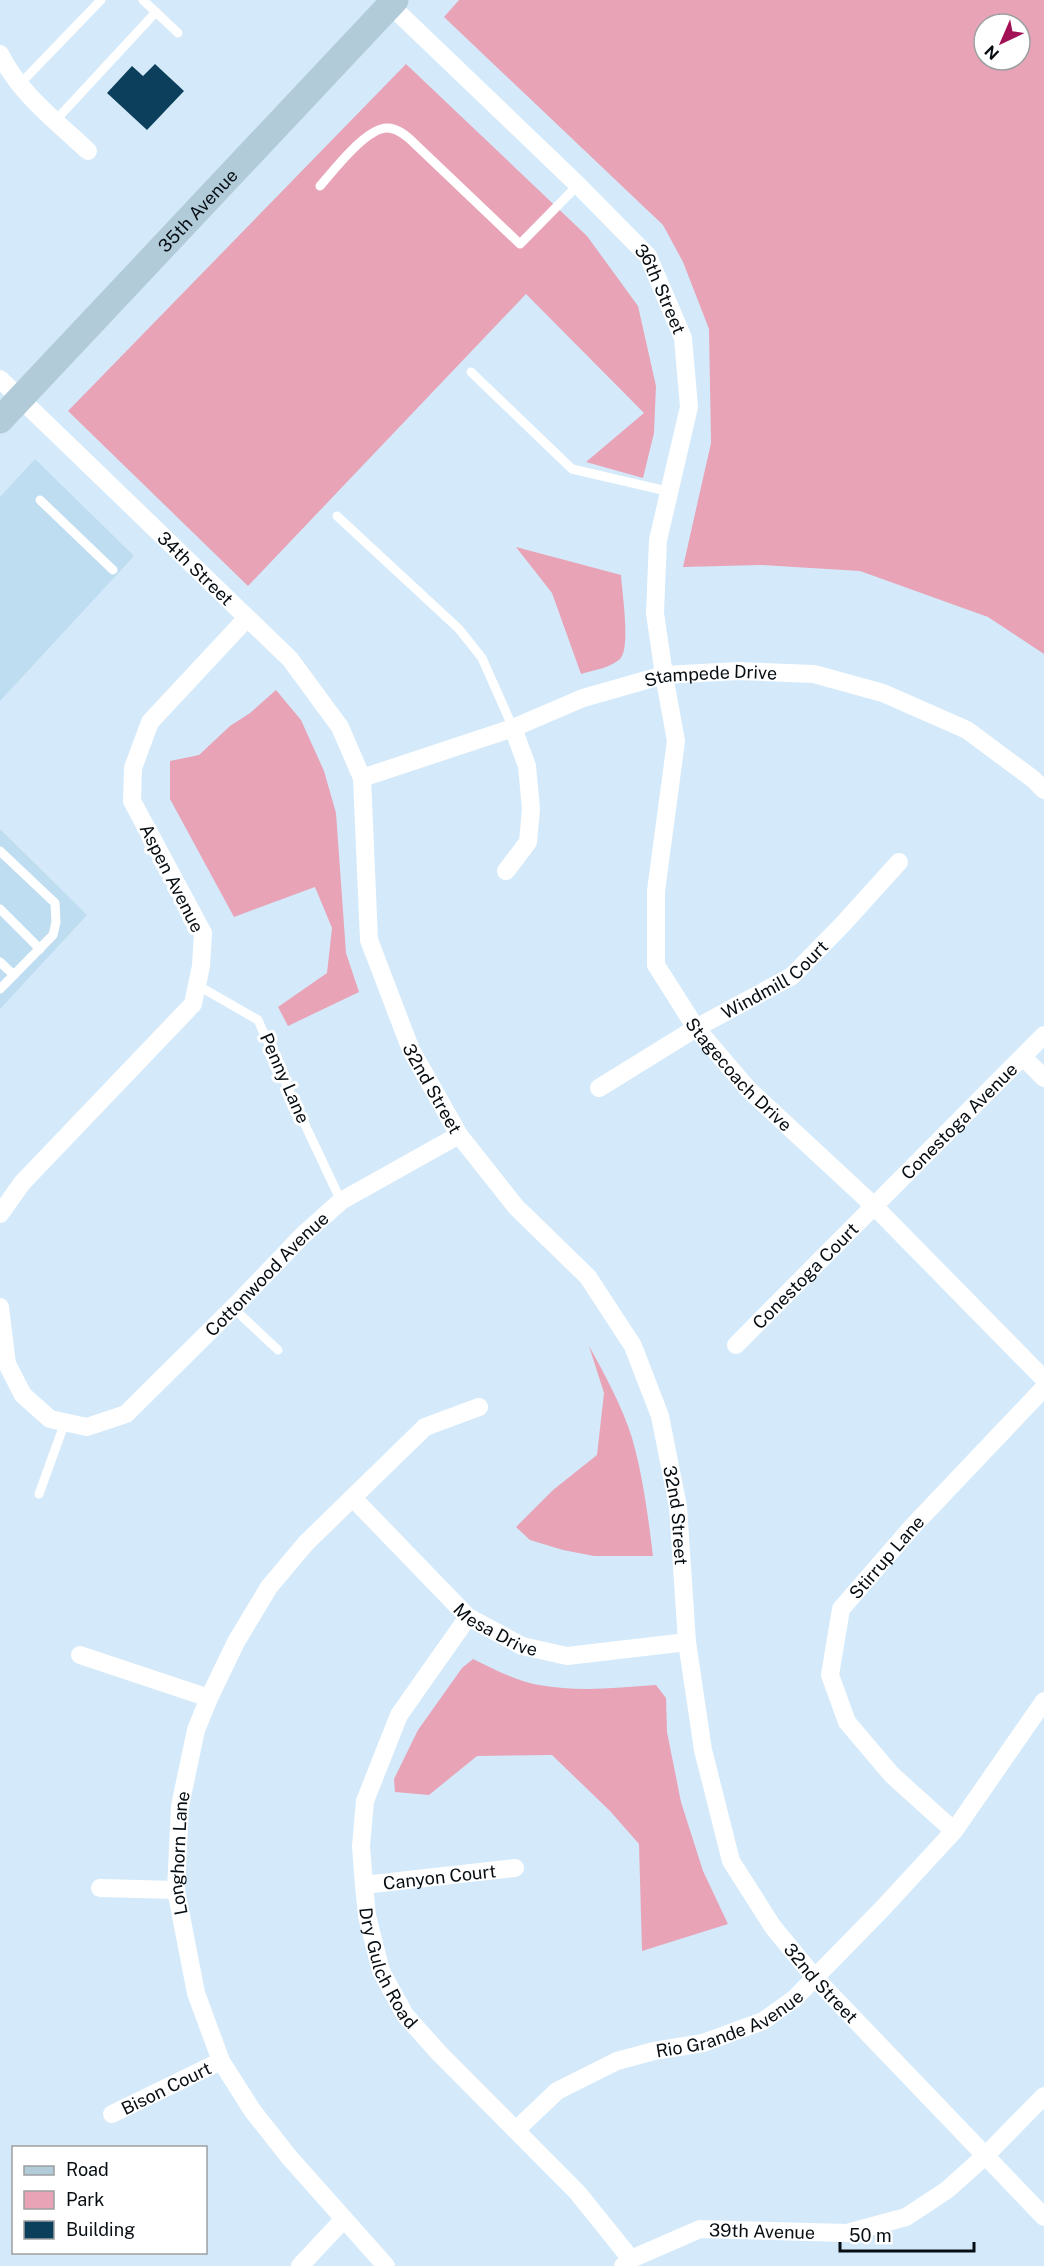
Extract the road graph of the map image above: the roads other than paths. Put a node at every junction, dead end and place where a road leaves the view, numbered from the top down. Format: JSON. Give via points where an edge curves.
{"nodes":[{"id":1,"x":101,"y":0,"type":"edge"},
{"id":2,"x":143,"y":0,"type":"edge"},
{"id":3,"x":390,"y":2,"type":"edge"},
{"id":4,"x":156,"y":12,"type":"junction"},
{"id":5,"x":178,"y":33,"type":"dead end"},
{"id":6,"x":0,"y":54,"type":"edge"},
{"id":7,"x":19,"y":85,"type":"junction"},
{"id":8,"x":56,"y":121,"type":"junction"},
{"id":9,"x":88,"y":151,"type":"dead end"},
{"id":10,"x":578,"y":185,"type":"junction"},
{"id":11,"x":320,"y":186,"type":"dead end"},
{"id":12,"x":471,"y":372,"type":"dead end"},
{"id":13,"x":0,"y":379,"type":"edge"},
{"id":14,"x":20,"y":399,"type":"junction"},
{"id":15,"x":0,"y":420,"type":"edge"},
{"id":16,"x":671,"y":492,"type":"junction"},
{"id":17,"x":40,"y":500,"type":"dead end"},
{"id":18,"x":337,"y":516,"type":"dead end"},
{"id":19,"x":114,"y":570,"type":"dead end"},
{"id":20,"x":247,"y":618,"type":"junction"},
{"id":21,"x":664,"y":675,"type":"junction"},
{"id":22,"x":513,"y":728,"type":"junction"},
{"id":23,"x":362,"y":778,"type":"junction"},
{"id":24,"x":1040,"y":778,"type":"edge"},
{"id":25,"x":0,"y":851,"type":"edge"},
{"id":26,"x":898,"y":862,"type":"dead end"},
{"id":27,"x":506,"y":871,"type":"dead end"},
{"id":28,"x":0,"y":909,"type":"edge"},
{"id":29,"x":40,"y":949,"type":"junction"},
{"id":30,"x":0,"y":962,"type":"edge"},
{"id":31,"x":14,"y":975,"type":"junction"},
{"id":32,"x":197,"y":985,"type":"junction"},
{"id":33,"x":0,"y":989,"type":"edge"},
{"id":34,"x":696,"y":1028,"type":"junction"},
{"id":35,"x":1044,"y":1035,"type":"edge"},
{"id":36,"x":1023,"y":1057,"type":"junction"},
{"id":37,"x":1044,"y":1078,"type":"edge"},
{"id":38,"x":598,"y":1088,"type":"dead end"},
{"id":39,"x":459,"y":1135,"type":"junction"},
{"id":40,"x":341,"y":1201,"type":"junction"},
{"id":41,"x":873,"y":1205,"type":"junction"},
{"id":42,"x":0,"y":1214,"type":"edge"},
{"id":43,"x":0,"y":1307,"type":"edge"},
{"id":44,"x":233,"y":1308,"type":"junction"},
{"id":45,"x":2,"y":1343,"type":"edge"},
{"id":46,"x":736,"y":1345,"type":"dead end"},
{"id":47,"x":278,"y":1350,"type":"dead end"},
{"id":48,"x":1044,"y":1379,"type":"edge"},
{"id":49,"x":1044,"y":1388,"type":"edge"},
{"id":50,"x":479,"y":1407,"type":"dead end"},
{"id":51,"x":65,"y":1422,"type":"junction"},
{"id":52,"x":39,"y":1494,"type":"dead end"},
{"id":53,"x":353,"y":1498,"type":"junction"},
{"id":54,"x":468,"y":1617,"type":"junction"},
{"id":55,"x":687,"y":1642,"type":"junction"},
{"id":56,"x":80,"y":1655,"type":"dead end"},
{"id":57,"x":209,"y":1698,"type":"junction"},
{"id":58,"x":1044,"y":1701,"type":"edge"},
{"id":59,"x":954,"y":1831,"type":"junction"},
{"id":60,"x":514,"y":1868,"type":"dead end"},
{"id":61,"x":364,"y":1885,"type":"junction"},
{"id":62,"x":100,"y":1888,"type":"dead end"},
{"id":63,"x":176,"y":1890,"type":"junction"},
{"id":64,"x":815,"y":1978,"type":"junction"},
{"id":65,"x":222,"y":2061,"type":"junction"},
{"id":66,"x":1044,"y":2096,"type":"edge"},
{"id":67,"x":112,"y":2114,"type":"dead end"},
{"id":68,"x":516,"y":2130,"type":"junction"},
{"id":69,"x":986,"y":2155,"type":"junction"},
{"id":70,"x":1044,"y":2217,"type":"edge"},
{"id":71,"x":343,"y":2220,"type":"junction"},
{"id":72,"x":627,"y":2263,"type":"edge"},
{"id":73,"x":300,"y":2266,"type":"edge"},
{"id":74,"x":386,"y":2266,"type":"edge"}],
"edges":[{"from":1,"to":7,"type":"lane"},
{"from":2,"to":4,"type":"lane"},
{"from":3,"to":10,"type":"street","name":"36th Street"},
{"from":3,"to":14,"type":"main road","name":"35th Avenue"},
{"from":4,"to":5,"type":"lane"},
{"from":4,"to":8,"type":"lane"},
{"from":6,"to":7,"type":"street"},
{"from":7,"to":8,"type":"street"},
{"from":8,"to":9,"type":"street"},
{"from":10,"to":11,"type":"lane","via":[[520,244],[415,144],[388,127],[370,134]]},
{"from":10,"to":16,"type":"street","name":"36th Street","via":[[648,256],[683,338],[689,407]]},
{"from":12,"to":16,"type":"lane","via":[[572,469]]},
{"from":13,"to":14,"type":"street","name":"34th Street"},
{"from":14,"to":15,"type":"main road","name":"35th Avenue"},
{"from":14,"to":20,"type":"street","name":"34th Street"},
{"from":16,"to":21,"type":"street","name":"36th Street","via":[[658,540],[655,613]]},
{"from":17,"to":19,"type":"lane"},
{"from":18,"to":22,"type":"lane","via":[[459,629],[482,658]]},
{"from":20,"to":23,"type":"street","name":"34th Street","via":[[290,659],[340,727]]},
{"from":20,"to":32,"type":"street","name":"Aspen Avenue","via":[[150,722],[133,768],[132,801],[203,933]]},
{"from":21,"to":22,"type":"street","name":"Stampede Drive","via":[[583,698]]},
{"from":21,"to":24,"type":"street","name":"Stampede Drive","via":[[738,671],[814,674],[883,693],[968,730]]},
{"from":21,"to":34,"type":"street","name":"Stagecoach Drive","via":[[676,741],[656,891],[656,965]]},
{"from":22,"to":23,"type":"street","name":"Stampede Drive"},
{"from":22,"to":27,"type":"street","via":[[527,766],[531,809],[528,842]]},
{"from":23,"to":39,"type":"street","name":"32nd Street","via":[[369,940],[411,1050]]},
{"from":25,"to":29,"type":"lane","via":[[55,903],[53,935]]},
{"from":26,"to":34,"type":"street","name":"Windmill Court","via":[[792,976]]},
{"from":28,"to":29,"type":"lane"},
{"from":29,"to":31,"type":"lane"},
{"from":30,"to":31,"type":"lane"},
{"from":31,"to":33,"type":"lane"},
{"from":32,"to":40,"type":"lane","name":"Penny Lane","via":[[258,1020]]},
{"from":32,"to":42,"type":"street","name":"Aspen Avenue","via":[[193,1004],[22,1183]]},
{"from":34,"to":38,"type":"street","name":"Windmill Court"},
{"from":34,"to":41,"type":"street","name":"Stagecoach Drive","via":[[748,1089]]},
{"from":35,"to":36,"type":"street","name":"Conestoga Avenue"},
{"from":36,"to":37,"type":"street"},
{"from":36,"to":41,"type":"street","name":"Conestoga Avenue"},
{"from":39,"to":40,"type":"street","name":"Cottonwood Avenue"},
{"from":39,"to":55,"type":"street","name":"32nd Street","via":[[516,1207],[588,1277],[633,1346],[660,1416],[678,1507]]},
{"from":40,"to":44,"type":"street","name":"Cottonwood Avenue"},
{"from":41,"to":46,"type":"street","name":"Conestoga Court"},
{"from":41,"to":48,"type":"street","name":"Stagecoach Drive"},
{"from":43,"to":45,"type":"street"},
{"from":44,"to":47,"type":"lane"},
{"from":44,"to":51,"type":"street","name":"Cottonwood Avenue","via":[[126,1414],[87,1427]]},
{"from":45,"to":51,"type":"street","via":[[7,1364],[23,1395],[50,1419]]},
{"from":49,"to":59,"type":"street","name":"Stirrup Lane","via":[[912,1527],[842,1609],[830,1676],[847,1722],[892,1775]]},
{"from":50,"to":53,"type":"street","name":"Longhorn Lane","via":[[425,1428]]},
{"from":51,"to":52,"type":"lane"},
{"from":53,"to":54,"type":"street","name":"Mesa Drive"},
{"from":53,"to":57,"type":"street","name":"Longhorn Lane","via":[[306,1543],[269,1587]]},
{"from":54,"to":55,"type":"street","name":"Mesa Drive","via":[[522,1646],[567,1656]]},
{"from":54,"to":61,"type":"street","name":"Dry Gulch Road","via":[[399,1715],[385,1748],[365,1801],[361,1846]]},
{"from":55,"to":64,"type":"street","name":"32nd Street","via":[[703,1750],[731,1861],[773,1926]]},
{"from":56,"to":57,"type":"street"},
{"from":57,"to":63,"type":"street","name":"Longhorn Lane","via":[[196,1730],[180,1806]]},
{"from":58,"to":59,"type":"street","name":"Rio Grande Avenue"},
{"from":59,"to":64,"type":"street","name":"Rio Grande Avenue"},
{"from":60,"to":61,"type":"street","name":"Canyon Court"},
{"from":61,"to":68,"type":"street","name":"Dry Gulch Road","via":[[367,1916],[381,1971],[405,2015]]},
{"from":62,"to":63,"type":"street"},
{"from":63,"to":65,"type":"street","name":"Longhorn Lane","via":[[196,1993]]},
{"from":64,"to":68,"type":"street","name":"Rio Grande Avenue","via":[[763,2021],[703,2043],[654,2050],[617,2061],[557,2091]]},
{"from":64,"to":69,"type":"street","name":"32nd Street"},
{"from":65,"to":67,"type":"street","name":"Bison Court"},
{"from":65,"to":71,"type":"street","name":"Longhorn Lane","via":[[252,2110]]},
{"from":66,"to":69,"type":"street","name":"39th Avenue"},
{"from":68,"to":72,"type":"street","name":"Dry Gulch Road","via":[[576,2192]]},
{"from":69,"to":70,"type":"street","name":"32nd Street"},
{"from":69,"to":72,"type":"street","name":"39th Avenue","via":[[947,2190],[906,2217],[847,2233],[699,2229]]},
{"from":71,"to":73,"type":"street"},
{"from":71,"to":74,"type":"street","name":"Longhorn Lane"}]}
